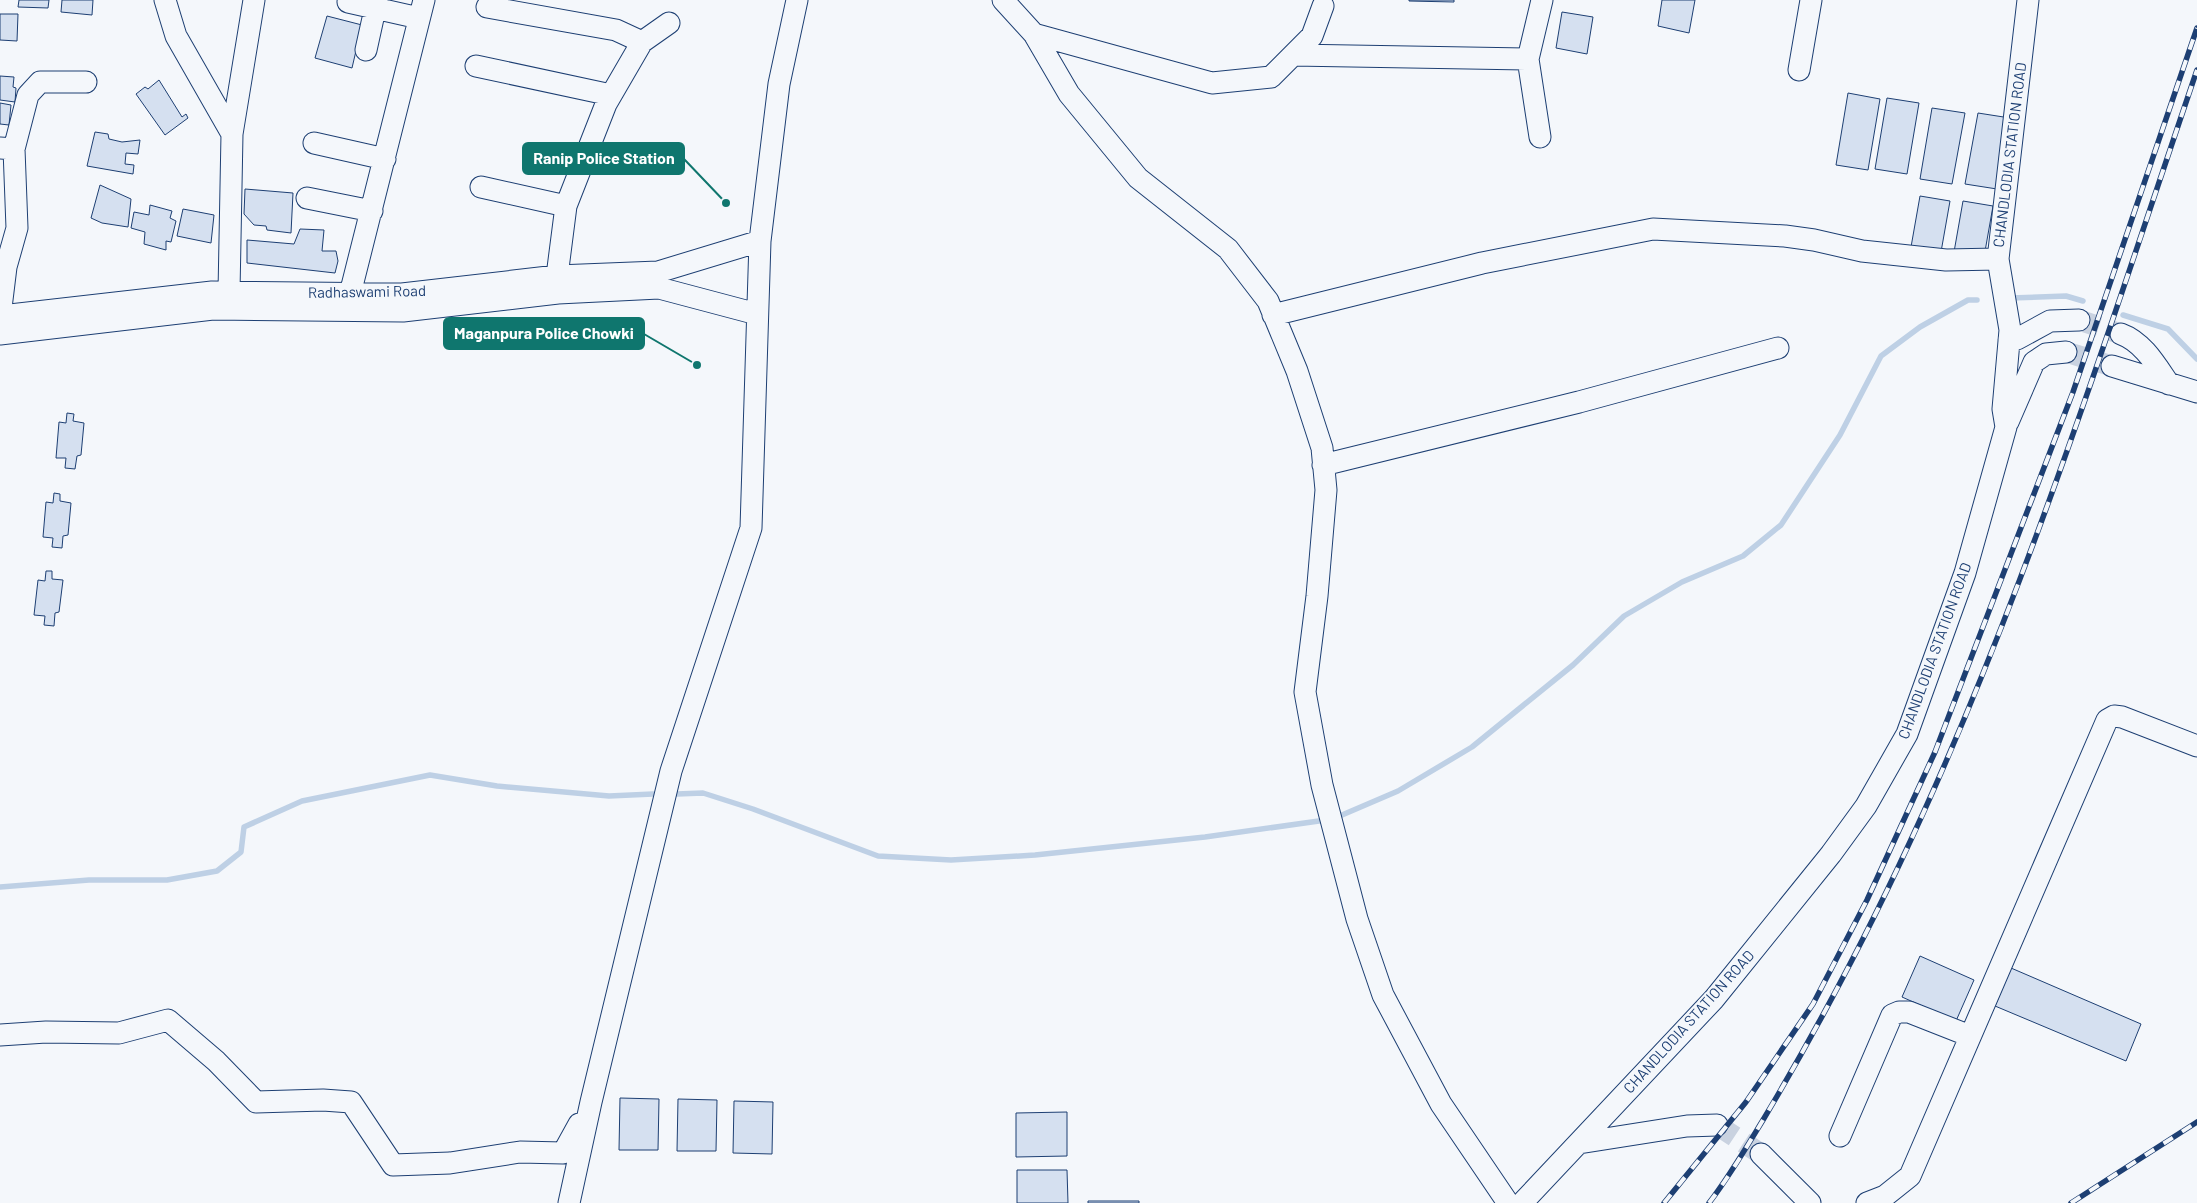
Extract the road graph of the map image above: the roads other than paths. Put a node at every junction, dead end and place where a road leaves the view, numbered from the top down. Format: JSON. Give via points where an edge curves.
{"nodes":[{"id":1,"x":165,"y":0,"type":"edge"},
{"id":2,"x":254,"y":0,"type":"edge"},
{"id":3,"x":797,"y":0,"type":"edge"},
{"id":4,"x":1003,"y":0,"type":"edge"},
{"id":5,"x":1542,"y":0,"type":"edge"},
{"id":6,"x":1811,"y":0,"type":"edge"},
{"id":7,"x":2028,"y":0,"type":"edge"},
{"id":8,"x":348,"y":2,"type":"dead end"},
{"id":9,"x":376,"y":4,"type":"edge"},
{"id":10,"x":1323,"y":6,"type":"dead end"},
{"id":11,"x":487,"y":7,"type":"dead end"},
{"id":12,"x":422,"y":9,"type":"edge"},
{"id":13,"x":669,"y":23,"type":"dead end"},
{"id":14,"x":1034,"y":34,"type":"junction"},
{"id":15,"x":642,"y":42,"type":"junction"},
{"id":16,"x":366,"y":50,"type":"dead end"},
{"id":17,"x":1293,"y":55,"type":"junction"},
{"id":18,"x":1528,"y":59,"type":"junction"},
{"id":19,"x":476,"y":66,"type":"dead end"},
{"id":20,"x":1799,"y":70,"type":"dead end"},
{"id":21,"x":86,"y":82,"type":"dead end"},
{"id":22,"x":611,"y":95,"type":"junction"},
{"id":23,"x":232,"y":134,"type":"junction"},
{"id":24,"x":1540,"y":137,"type":"dead end"},
{"id":25,"x":314,"y":143,"type":"dead end"},
{"id":26,"x":7,"y":149,"type":"edge"},
{"id":27,"x":385,"y":159,"type":"junction"},
{"id":28,"x":481,"y":187,"type":"dead end"},
{"id":29,"x":307,"y":198,"type":"dead end"},
{"id":30,"x":566,"y":206,"type":"junction"},
{"id":31,"x":372,"y":211,"type":"junction"},
{"id":32,"x":760,"y":241,"type":"junction"},
{"id":33,"x":1998,"y":259,"type":"junction"},
{"id":34,"x":557,"y":276,"type":"junction"},
{"id":35,"x":229,"y":292,"type":"junction"},
{"id":36,"x":350,"y":294,"type":"junction"},
{"id":37,"x":756,"y":314,"type":"junction"},
{"id":38,"x":1273,"y":315,"type":"junction"},
{"id":39,"x":0,"y":316,"type":"edge"},
{"id":40,"x":2079,"y":320,"type":"tunnel mouth"},
{"id":41,"x":0,"y":334,"type":"edge"},
{"id":42,"x":2121,"y":334,"type":"tunnel mouth"},
{"id":43,"x":2009,"y":340,"type":"junction"},
{"id":44,"x":1778,"y":348,"type":"dead end"},
{"id":45,"x":2066,"y":352,"type":"tunnel mouth"},
{"id":46,"x":2112,"y":366,"type":"tunnel mouth"},
{"id":47,"x":2169,"y":384,"type":"junction"},
{"id":48,"x":2197,"y":393,"type":"edge"},
{"id":49,"x":2006,"y":427,"type":"junction"},
{"id":50,"x":1323,"y":465,"type":"junction"},
{"id":51,"x":2197,"y":746,"type":"edge"},
{"id":52,"x":0,"y":1035,"type":"edge"},
{"id":53,"x":1970,"y":1036,"type":"junction"},
{"id":54,"x":591,"y":1102,"type":"junction"},
{"id":55,"x":1717,"y":1125,"type":"tunnel mouth"},
{"id":56,"x":1840,"y":1136,"type":"dead end"},
{"id":57,"x":1579,"y":1143,"type":"junction"},
{"id":58,"x":1761,"y":1154,"type":"tunnel mouth"},
{"id":59,"x":569,"y":1203,"type":"edge"},
{"id":60,"x":1508,"y":1203,"type":"edge"},
{"id":61,"x":1522,"y":1203,"type":"edge"},
{"id":62,"x":1810,"y":1203,"type":"edge"},
{"id":63,"x":1867,"y":1203,"type":"edge"}],
"edges":[{"from":1,"to":23,"type":"street","via":[[176,36]]},
{"from":2,"to":23,"type":"street"},
{"from":3,"to":32,"type":"street","via":[[779,84]]},
{"from":4,"to":14,"type":"street"},
{"from":5,"to":18,"type":"street"},
{"from":6,"to":20,"type":"street"},
{"from":7,"to":33,"type":"street","name":"CHANDLODIA STATION ROAD"},
{"from":8,"to":9,"type":"street"},
{"from":9,"to":12,"type":"street"},
{"from":9,"to":16,"type":"street"},
{"from":10,"to":17,"type":"street","via":[[1312,36]]},
{"from":11,"to":15,"type":"street","via":[[616,30]]},
{"from":12,"to":27,"type":"street"},
{"from":13,"to":15,"type":"street"},
{"from":14,"to":17,"type":"street","via":[[1212,83],[1271,78]]},
{"from":14,"to":38,"type":"street","via":[[1069,94],[1138,178],[1228,249],[1268,301]]},
{"from":15,"to":22,"type":"street"},
{"from":17,"to":18,"type":"street"},
{"from":18,"to":24,"type":"street"},
{"from":19,"to":22,"type":"street"},
{"from":21,"to":26,"type":"street","via":[[40,82],[28,95]]},
{"from":22,"to":30,"type":"street"},
{"from":23,"to":35,"type":"street"},
{"from":25,"to":27,"type":"street"},
{"from":26,"to":39,"type":"street","via":[[17,228],[6,267]]},
{"from":27,"to":31,"type":"street"},
{"from":28,"to":30,"type":"street"},
{"from":29,"to":31,"type":"street"},
{"from":30,"to":34,"type":"street"},
{"from":31,"to":36,"type":"street"},
{"from":32,"to":34,"type":"street","name":"Radhaswami Road","via":[[658,272]]},
{"from":32,"to":37,"type":"street"},
{"from":33,"to":38,"type":"street","via":[[1946,260],[1862,251],[1785,236],[1653,229],[1482,263]]},
{"from":33,"to":43,"type":"street","name":"CHANDLODIA STATION ROAD"},
{"from":34,"to":36,"type":"street","name":"Radhaswami Road","via":[[402,294]]},
{"from":35,"to":36,"type":"street","name":"Radhaswami Road"},
{"from":35,"to":39,"type":"street","name":"Radhaswami Road"},
{"from":37,"to":41,"type":"street","name":"Radhaswami Road","via":[[658,288],[558,293],[403,311],[213,309]]},
{"from":37,"to":54,"type":"street","via":[[751,528],[671,771]]},
{"from":38,"to":50,"type":"street","via":[[1297,371],[1322,448]]},
{"from":40,"to":43,"type":"street","via":[[2050,321]]},
{"from":42,"to":47,"type":"street","via":[[2145,351]]},
{"from":43,"to":49,"type":"street","name":"CHANDLODIA STATION ROAD","via":[[2003,410]]},
{"from":44,"to":50,"type":"street","via":[[1579,402]]},
{"from":45,"to":49,"type":"street","via":[[2046,354],[2034,362]]},
{"from":46,"to":47,"type":"street"},
{"from":47,"to":48,"type":"street"},
{"from":49,"to":57,"type":"street","name":"CHANDLODIA STATION ROAD","via":[[1965,573],[1907,734],[1866,806],[1714,999]]},
{"from":50,"to":60,"type":"street","via":[[1326,490],[1305,692],[1322,785],[1357,919],[1383,995],[1441,1104]]},
{"from":51,"to":53,"type":"street","via":[[2122,717],[2114,716],[2107,720]]},
{"from":52,"to":54,"type":"street","via":[[119,1033],[168,1020],[216,1061],[256,1102],[350,1102],[393,1165],[450,1163],[520,1152],[563,1153]]},
{"from":53,"to":56,"type":"street","via":[[1909,1012],[1892,1016]]},
{"from":53,"to":63,"type":"street","via":[[1910,1176],[1885,1196]]},
{"from":54,"to":59,"type":"street"},
{"from":55,"to":57,"type":"street","via":[[1688,1126]]},
{"from":57,"to":61,"type":"street","name":"CHANDLODIA STATION ROAD"},
{"from":58,"to":62,"type":"street"}]}
